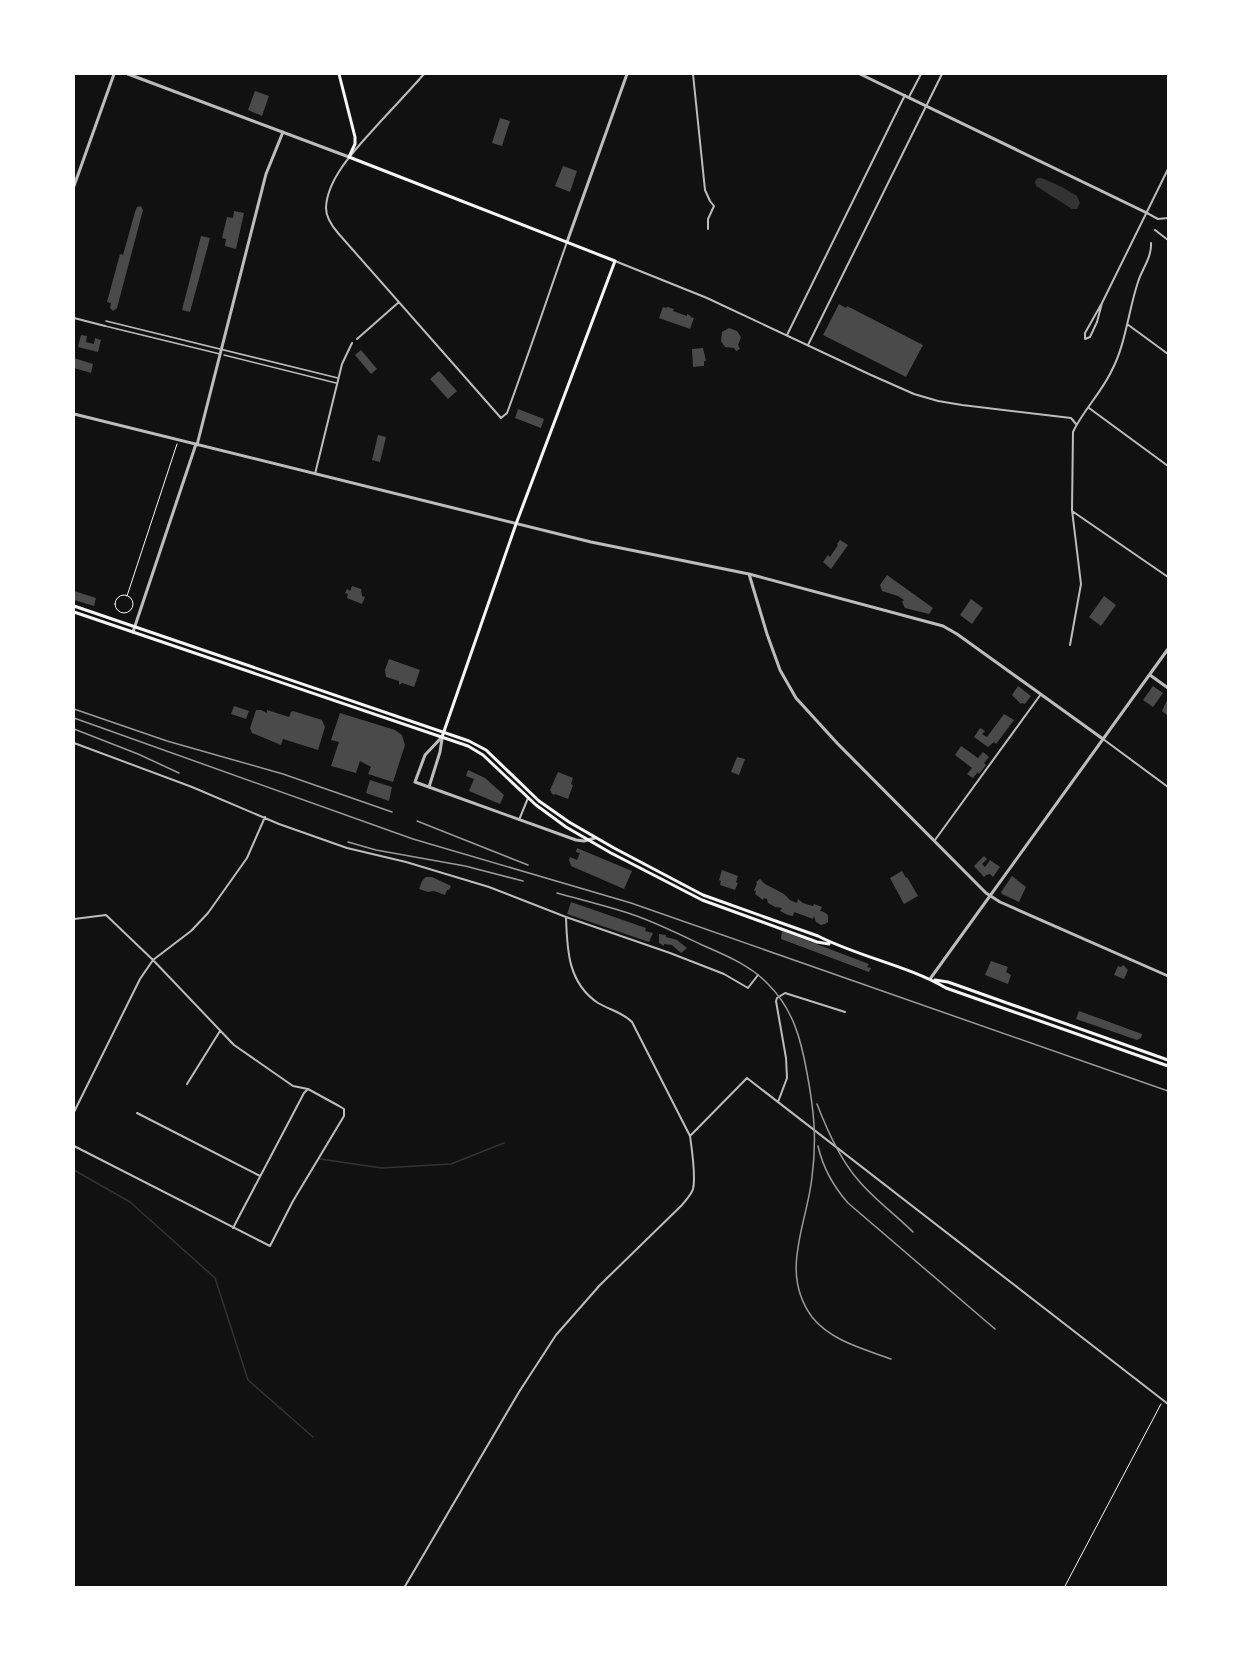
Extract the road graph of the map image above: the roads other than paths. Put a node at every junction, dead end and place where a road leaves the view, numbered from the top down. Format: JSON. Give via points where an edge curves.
{"nodes":[{"id":1,"x":114,"y":74,"type":"edge"},
{"id":2,"x":128,"y":74,"type":"edge"},
{"id":3,"x":339,"y":74,"type":"edge"},
{"id":4,"x":424,"y":74,"type":"edge"},
{"id":5,"x":627,"y":74,"type":"edge"},
{"id":6,"x":693,"y":74,"type":"edge"},
{"id":7,"x":860,"y":74,"type":"edge"},
{"id":8,"x":921,"y":74,"type":"edge"},
{"id":9,"x":942,"y":74,"type":"edge"},
{"id":10,"x":905,"y":95,"type":"junction"},
{"id":11,"x":909,"y":98,"type":"junction"},
{"id":12,"x":926,"y":105,"type":"junction"},
{"id":13,"x":283,"y":132,"type":"junction"},
{"id":14,"x":355,"y":142,"type":"junction"},
{"id":15,"x":361,"y":144,"type":"junction"},
{"id":16,"x":349,"y":157,"type":"junction"},
{"id":17,"x":1168,"y":169,"type":"edge"},
{"id":18,"x":74,"y":186,"type":"edge"},
{"id":19,"x":1147,"y":213,"type":"junction"},
{"id":20,"x":1168,"y":218,"type":"edge"},
{"id":21,"x":708,"y":230,"type":"dead end"},
{"id":22,"x":1155,"y":230,"type":"dead end"},
{"id":23,"x":1168,"y":240,"type":"edge"},
{"id":24,"x":567,"y":242,"type":"junction"},
{"id":25,"x":1151,"y":243,"type":"dead end"},
{"id":26,"x":615,"y":261,"type":"junction"},
{"id":27,"x":399,"y":302,"type":"junction"},
{"id":28,"x":1102,"y":303,"type":"junction"},
{"id":29,"x":74,"y":318,"type":"edge"},
{"id":30,"x":106,"y":321,"type":"dead end"},
{"id":31,"x":1128,"y":324,"type":"junction"},
{"id":32,"x":105,"y":326,"type":"joint"},
{"id":33,"x":787,"y":336,"type":"junction"},
{"id":34,"x":357,"y":339,"type":"dead end"},
{"id":35,"x":352,"y":343,"type":"dead end"},
{"id":36,"x":808,"y":345,"type":"junction"},
{"id":37,"x":222,"y":349,"type":"junction"},
{"id":38,"x":1168,"y":354,"type":"edge"},
{"id":39,"x":223,"y":355,"type":"junction"},
{"id":40,"x":338,"y":378,"type":"junction"},
{"id":41,"x":337,"y":383,"type":"junction"},
{"id":42,"x":1089,"y":408,"type":"junction"},
{"id":43,"x":74,"y":414,"type":"edge"},
{"id":44,"x":1077,"y":424,"type":"junction"},
{"id":45,"x":197,"y":444,"type":"junction"},
{"id":46,"x":1168,"y":466,"type":"edge"},
{"id":47,"x":315,"y":474,"type":"junction"},
{"id":48,"x":1071,"y":510,"type":"junction"},
{"id":49,"x":516,"y":524,"type":"junction"},
{"id":50,"x":749,"y":573,"type":"junction"},
{"id":51,"x":1168,"y":578,"type":"edge"},
{"id":52,"x":74,"y":606,"type":"edge"},
{"id":53,"x":74,"y":612,"type":"edge"},
{"id":54,"x":134,"y":627,"type":"junction"},
{"id":55,"x":133,"y":632,"type":"junction"},
{"id":56,"x":1071,"y":645,"type":"dead end"},
{"id":57,"x":1168,"y":650,"type":"edge"},
{"id":58,"x":1150,"y":675,"type":"junction"},
{"id":59,"x":1168,"y":688,"type":"edge"},
{"id":60,"x":1041,"y":694,"type":"junction"},
{"id":61,"x":444,"y":732,"type":"junction"},
{"id":62,"x":442,"y":737,"type":"junction"},
{"id":63,"x":1103,"y":739,"type":"junction"},
{"id":64,"x":74,"y":743,"type":"edge"},
{"id":65,"x":431,"y":748,"type":"junction"},
{"id":66,"x":440,"y":752,"type":"junction"},
{"id":67,"x":429,"y":787,"type":"junction"},
{"id":68,"x":1168,"y":787,"type":"edge"},
{"id":69,"x":528,"y":798,"type":"junction"},
{"id":70,"x":265,"y":817,"type":"junction"},
{"id":71,"x":519,"y":820,"type":"junction"},
{"id":72,"x":595,"y":838,"type":"junction"},
{"id":73,"x":589,"y":840,"type":"junction"},
{"id":74,"x":934,"y":841,"type":"junction"},
{"id":75,"x":989,"y":896,"type":"junction"},
{"id":76,"x":566,"y":917,"type":"junction"},
{"id":77,"x":74,"y":919,"type":"edge"},
{"id":78,"x":834,"y":945,"type":"junction"},
{"id":79,"x":153,"y":960,"type":"junction"},
{"id":80,"x":758,"y":975,"type":"dead end"},
{"id":81,"x":1168,"y":976,"type":"edge"},
{"id":82,"x":930,"y":979,"type":"junction"},
{"id":83,"x":845,"y":1011,"type":"dead end"},
{"id":84,"x":220,"y":1031,"type":"junction"},
{"id":85,"x":1168,"y":1060,"type":"edge"},
{"id":86,"x":1168,"y":1066,"type":"edge"},
{"id":87,"x":187,"y":1084,"type":"dead end"},
{"id":88,"x":308,"y":1089,"type":"junction"},
{"id":89,"x":778,"y":1102,"type":"junction"},
{"id":90,"x":74,"y":1112,"type":"edge"},
{"id":91,"x":137,"y":1113,"type":"dead end"},
{"id":92,"x":690,"y":1136,"type":"junction"},
{"id":93,"x":74,"y":1146,"type":"edge"},
{"id":94,"x":261,"y":1177,"type":"junction"},
{"id":95,"x":233,"y":1228,"type":"junction"},
{"id":96,"x":1168,"y":1404,"type":"edge"},
{"id":97,"x":404,"y":1587,"type":"edge"}],
"edges":[{"from":1,"to":18,"type":"street"},
{"from":2,"to":13,"type":"street"},
{"from":3,"to":14,"type":"main road"},
{"from":4,"to":15,"type":"street"},
{"from":5,"to":24,"type":"street"},
{"from":6,"to":21,"type":"street","via":[[705,190],[714,206]]},
{"from":7,"to":10,"type":"street"},
{"from":8,"to":11,"type":"street"},
{"from":9,"to":12,"type":"street"},
{"from":10,"to":11,"type":"street"},
{"from":10,"to":33,"type":"street"},
{"from":11,"to":12,"type":"street"},
{"from":12,"to":19,"type":"street"},
{"from":12,"to":36,"type":"street"},
{"from":13,"to":16,"type":"street"},
{"from":13,"to":37,"type":"street","via":[[266,174]]},
{"from":14,"to":15,"type":"street"},
{"from":14,"to":16,"type":"main road"},
{"from":15,"to":16,"type":"street"},
{"from":16,"to":24,"type":"main road"},
{"from":16,"to":27,"type":"street","via":[[330,191],[327,216]]},
{"from":17,"to":19,"type":"street"},
{"from":19,"to":20,"type":"street","via":[[1158,219]]},
{"from":19,"to":28,"type":"street"},
{"from":22,"to":23,"type":"street"},
{"from":24,"to":26,"type":"main road"},
{"from":24,"to":27,"type":"street","via":[[528,358],[507,412],[501,418]]},
{"from":25,"to":31,"type":"street"},
{"from":26,"to":33,"type":"street","via":[[709,298]]},
{"from":26,"to":49,"type":"main road"},
{"from":27,"to":34,"type":"street"},
{"from":28,"to":28,"type":"street","via":[[1085,333],[1085,339],[1090,337]]},
{"from":29,"to":32,"type":"street"},
{"from":30,"to":37,"type":"street"},
{"from":31,"to":38,"type":"street"},
{"from":31,"to":42,"type":"street","via":[[1113,370]]},
{"from":32,"to":39,"type":"street"},
{"from":33,"to":36,"type":"street"},
{"from":35,"to":40,"type":"street"},
{"from":36,"to":44,"type":"street","via":[[938,401],[1071,418]]},
{"from":37,"to":39,"type":"street"},
{"from":37,"to":40,"type":"street"},
{"from":39,"to":41,"type":"street"},
{"from":39,"to":45,"type":"street"},
{"from":40,"to":41,"type":"street"},
{"from":41,"to":47,"type":"street"},
{"from":42,"to":44,"type":"street"},
{"from":42,"to":46,"type":"street"},
{"from":43,"to":45,"type":"street"},
{"from":44,"to":48,"type":"street","via":[[1073,432]]},
{"from":45,"to":47,"type":"street"},
{"from":45,"to":54,"type":"street"},
{"from":47,"to":49,"type":"street"},
{"from":48,"to":51,"type":"street"},
{"from":48,"to":56,"type":"street","via":[[1081,584]]},
{"from":49,"to":50,"type":"street","via":[[591,543]]},
{"from":49,"to":61,"type":"main road"},
{"from":50,"to":60,"type":"street","via":[[947,627]]},
{"from":50,"to":74,"type":"street","via":[[780,669],[796,698]]},
{"from":52,"to":54,"type":"main road"},
{"from":53,"to":55,"type":"main road"},
{"from":54,"to":55,"type":"street"},
{"from":54,"to":61,"type":"main road"},
{"from":55,"to":62,"type":"main road"},
{"from":57,"to":58,"type":"street"},
{"from":58,"to":59,"type":"street"},
{"from":58,"to":63,"type":"street"},
{"from":60,"to":63,"type":"street"},
{"from":60,"to":74,"type":"street"},
{"from":61,"to":62,"type":"main road"},
{"from":61,"to":72,"type":"main road","via":[[486,750],[539,801]]},
{"from":62,"to":65,"type":"street"},
{"from":62,"to":66,"type":"street"},
{"from":62,"to":69,"type":"main road","via":[[483,754]]},
{"from":63,"to":68,"type":"street"},
{"from":63,"to":75,"type":"street"},
{"from":64,"to":70,"type":"street"},
{"from":65,"to":66,"type":"street"},
{"from":65,"to":67,"type":"street","via":[[415,782]]},
{"from":66,"to":67,"type":"street"},
{"from":67,"to":71,"type":"street"},
{"from":69,"to":71,"type":"street"},
{"from":69,"to":73,"type":"main road"},
{"from":70,"to":76,"type":"street","via":[[347,848],[489,887]]},
{"from":70,"to":79,"type":"street","via":[[247,858],[208,912]]},
{"from":71,"to":73,"type":"street","via":[[576,840]]},
{"from":72,"to":73,"type":"street"},
{"from":72,"to":78,"type":"main road","via":[[703,895]]},
{"from":73,"to":78,"type":"main road","via":[[702,900]]},
{"from":74,"to":75,"type":"street"},
{"from":75,"to":81,"type":"street"},
{"from":75,"to":82,"type":"street"},
{"from":76,"to":80,"type":"street","via":[[724,974],[748,988]]},
{"from":76,"to":92,"type":"street","via":[[568,948],[579,985],[596,1001],[632,1022]]},
{"from":77,"to":79,"type":"street","via":[[106,915]]},
{"from":78,"to":82,"type":"main road"},
{"from":79,"to":84,"type":"street"},
{"from":79,"to":90,"type":"street"},
{"from":82,"to":85,"type":"main road"},
{"from":82,"to":86,"type":"main road"},
{"from":83,"to":89,"type":"street","via":[[785,993],[778,996],[787,1078]]},
{"from":84,"to":87,"type":"street"},
{"from":84,"to":88,"type":"street","via":[[293,1086]]},
{"from":88,"to":94,"type":"street"},
{"from":88,"to":95,"type":"street","via":[[344,1109],[344,1116],[292,1201],[270,1246]]},
{"from":89,"to":92,"type":"street","via":[[747,1078]]},
{"from":89,"to":96,"type":"street"},
{"from":91,"to":94,"type":"street"},
{"from":92,"to":97,"type":"street","via":[[692,1192],[556,1335]]},
{"from":93,"to":95,"type":"street"},
{"from":94,"to":95,"type":"street"}]}
